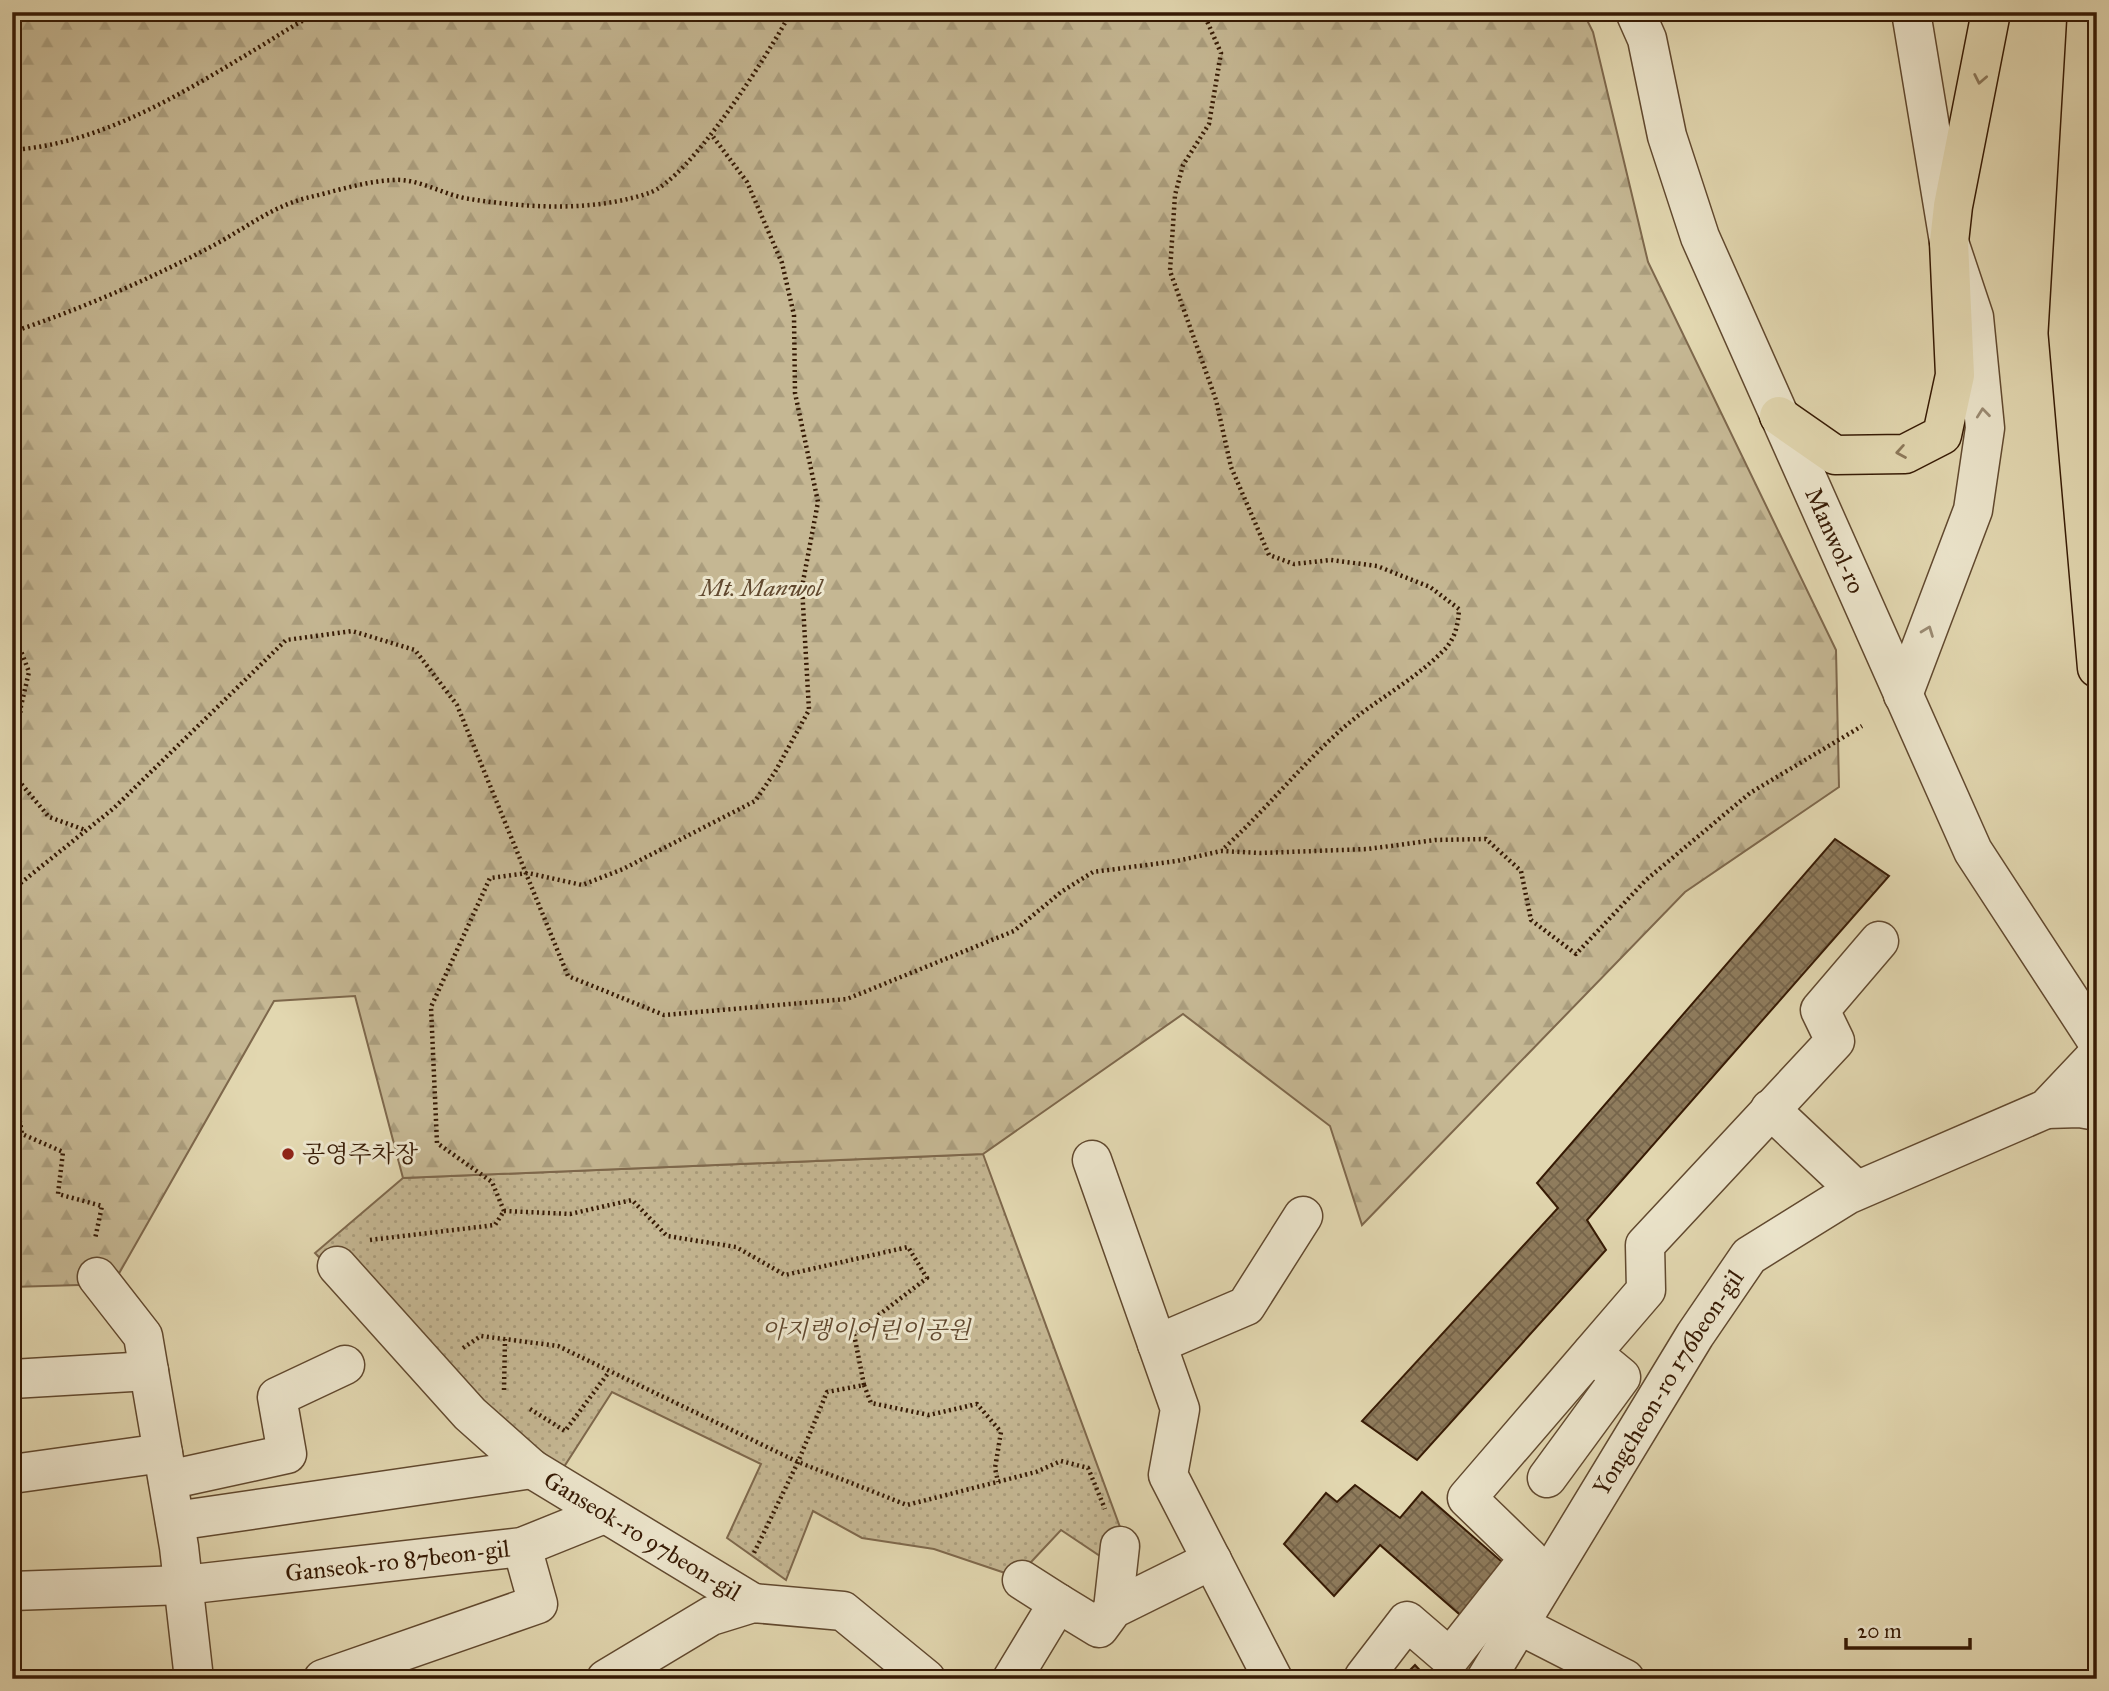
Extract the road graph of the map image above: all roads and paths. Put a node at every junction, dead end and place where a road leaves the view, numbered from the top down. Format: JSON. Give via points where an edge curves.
{"nodes":[{"id":1,"x":321,"y":12,"type":"edge"},
{"id":2,"x":791,"y":12,"type":"edge"},
{"id":3,"x":1203,"y":12,"type":"edge"},
{"id":4,"x":1635,"y":12,"type":"edge"},
{"id":5,"x":1912,"y":12,"type":"edge"},
{"id":6,"x":1991,"y":12,"type":"edge"},
{"id":7,"x":2087,"y":12,"type":"edge"},
{"id":8,"x":711,"y":134,"type":"junction"},
{"id":9,"x":12,"y":150,"type":"edge"},
{"id":10,"x":1949,"y":242,"type":"junction"},
{"id":11,"x":12,"y":332,"type":"edge"},
{"id":12,"x":1779,"y":416,"type":"junction"},
{"id":13,"x":12,"y":653,"type":"edge"},
{"id":14,"x":2097,"y":668,"type":"edge"},
{"id":15,"x":1903,"y":695,"type":"junction"},
{"id":16,"x":1862,"y":726,"type":"dead end"},
{"id":17,"x":85,"y":831,"type":"junction"},
{"id":18,"x":1221,"y":851,"type":"junction"},
{"id":19,"x":528,"y":873,"type":"junction"},
{"id":20,"x":12,"y":890,"type":"edge"},
{"id":21,"x":1879,"y":941,"type":"dead end"},
{"id":22,"x":2097,"y":1041,"type":"edge"},
{"id":23,"x":2097,"y":1055,"type":"edge"},
{"id":24,"x":12,"y":1108,"type":"edge"},
{"id":25,"x":1770,"y":1109,"type":"junction"},
{"id":26,"x":2046,"y":1109,"type":"junction"},
{"id":27,"x":2097,"y":1111,"type":"edge"},
{"id":28,"x":1092,"y":1160,"type":"dead end"},
{"id":29,"x":1856,"y":1190,"type":"junction"},
{"id":30,"x":504,"y":1211,"type":"junction"},
{"id":31,"x":1303,"y":1216,"type":"dead end"},
{"id":32,"x":337,"y":1266,"type":"joint"},
{"id":33,"x":97,"y":1277,"type":"joint"},
{"id":34,"x":505,"y":1339,"type":"junction"},
{"id":35,"x":1157,"y":1345,"type":"junction"},
{"id":36,"x":1592,"y":1353,"type":"junction"},
{"id":37,"x":345,"y":1364,"type":"dead end"},
{"id":38,"x":430,"y":1370,"type":"junction"},
{"id":39,"x":149,"y":1371,"type":"junction"},
{"id":40,"x":609,"y":1372,"type":"junction"},
{"id":41,"x":12,"y":1379,"type":"edge"},
{"id":42,"x":864,"y":1384,"type":"junction"},
{"id":43,"x":514,"y":1399,"type":"dead end"},
{"id":44,"x":524,"y":1405,"type":"dead end"},
{"id":45,"x":798,"y":1462,"type":"junction"},
{"id":46,"x":166,"y":1466,"type":"junction"},
{"id":47,"x":532,"y":1469,"type":"junction"},
{"id":48,"x":12,"y":1474,"type":"edge"},
{"id":49,"x":1547,"y":1478,"type":"dead end"},
{"id":50,"x":998,"y":1482,"type":"junction"},
{"id":51,"x":604,"y":1514,"type":"junction"},
{"id":52,"x":175,"y":1521,"type":"junction"},
{"id":53,"x":1119,"y":1546,"type":"joint"},
{"id":54,"x":522,"y":1547,"type":"junction"},
{"id":55,"x":1212,"y":1560,"type":"junction"},
{"id":56,"x":1022,"y":1580,"type":"dead end"},
{"id":57,"x":184,"y":1586,"type":"junction"},
{"id":58,"x":12,"y":1591,"type":"edge"},
{"id":59,"x":741,"y":1596,"type":"junction"},
{"id":60,"x":1058,"y":1603,"type":"junction"},
{"id":61,"x":1112,"y":1609,"type":"junction"},
{"id":62,"x":1519,"y":1625,"type":"junction"},
{"id":63,"x":1364,"y":1676,"type":"dead end"},
{"id":64,"x":194,"y":1679,"type":"edge"},
{"id":65,"x":323,"y":1679,"type":"edge"},
{"id":66,"x":606,"y":1679,"type":"edge"},
{"id":67,"x":926,"y":1679,"type":"edge"},
{"id":68,"x":1012,"y":1679,"type":"edge"},
{"id":69,"x":1273,"y":1679,"type":"edge"},
{"id":70,"x":1486,"y":1679,"type":"edge"},
{"id":71,"x":1625,"y":1679,"type":"edge"}],
"edges":[{"from":1,"to":9,"type":"path","via":[[120,124],[37,148]]},
{"from":2,"to":8,"type":"path"},
{"from":3,"to":18,"type":"path","via":[[1220,54],[1209,124],[1183,165],[1175,195],[1170,271],[1216,400],[1231,467],[1258,536],[1269,555],[1294,564],[1331,560],[1377,566],[1430,587],[1460,609],[1457,630],[1443,652],[1345,726]]},
{"from":4,"to":12,"type":"street","name":"Manwol-ro","via":[[1647,39],[1667,136],[1700,237]]},
{"from":5,"to":10,"type":"street"},
{"from":6,"to":10,"type":"main road","one_way":true},
{"from":7,"to":14,"type":"main road","via":[[2068,333]]},
{"from":8,"to":11,"type":"path","via":[[697,154],[652,193],[581,208],[469,199],[395,179],[305,199],[276,208],[216,244],[50,320]]},
{"from":8,"to":19,"type":"path","via":[[747,182],[782,263],[794,315],[795,393],[818,502],[802,587],[809,710],[755,801],[623,869],[582,885]]},
{"from":10,"to":12,"type":"main road","one_way":true,"via":[[1955,375],[1942,435],[1905,454],[1835,455]]},
{"from":15,"to":10,"type":"street","one_way":true,"via":[[1973,510],[1985,428],[1974,317]]},
{"from":12,"to":15,"type":"street","name":"Manwol-ro"},
{"from":13,"to":17,"type":"path","via":[[21,651],[29,672],[20,706],[13,774],[49,817]]},
{"from":15,"to":22,"type":"street","name":"Manwol-ro","via":[[1973,851]]},
{"from":16,"to":18,"type":"path","via":[[1750,793],[1646,880],[1576,954],[1531,920],[1521,871],[1486,839],[1368,849]]},
{"from":17,"to":19,"type":"path","via":[[286,640],[352,631],[415,650],[457,705]]},
{"from":17,"to":20,"type":"path"},
{"from":18,"to":19,"type":"path","via":[[1093,872],[1060,892],[1014,931],[847,999],[664,1015],[568,976]]},
{"from":19,"to":30,"type":"path","via":[[490,878],[430,1007],[437,1143],[492,1182]]},
{"from":21,"to":25,"type":"street","via":[[1820,1010],[1835,1041]]},
{"from":23,"to":26,"type":"street","name":"Yongcheon-ro 176beon-gil"},
{"from":24,"to":33,"type":"path","via":[[18,1110],[22,1134],[63,1152],[58,1194],[102,1206],[91,1258]]},
{"from":25,"to":29,"type":"street"},
{"from":25,"to":36,"type":"street","via":[[1645,1245],[1646,1290]]},
{"from":26,"to":27,"type":"street"},
{"from":26,"to":29,"type":"street","name":"Yongcheon-ro 176beon-gil"},
{"from":28,"to":35,"type":"street"},
{"from":29,"to":62,"type":"street","name":"Yongcheon-ro 176beon-gil","via":[[1749,1256],[1695,1335]]},
{"from":30,"to":32,"type":"path","via":[[495,1225],[363,1241]]},
{"from":30,"to":42,"type":"path","via":[[570,1214],[632,1200],[667,1236],[736,1247],[785,1275],[908,1247],[927,1278],[854,1334]]},
{"from":31,"to":35,"type":"street","via":[[1247,1306]]},
{"from":32,"to":38,"type":"street","name":"Ganseok-ro 97beon-gil"},
{"from":33,"to":39,"type":"street","via":[[143,1336]]},
{"from":34,"to":38,"type":"path","via":[[481,1336]]},
{"from":34,"to":40,"type":"path","via":[[558,1346]]},
{"from":34,"to":43,"type":"path","via":[[504,1392]]},
{"from":35,"to":55,"type":"street","via":[[1180,1409],[1168,1475]]},
{"from":36,"to":49,"type":"street","via":[[1621,1377]]},
{"from":36,"to":63,"type":"street","via":[[1467,1498],[1529,1558],[1450,1658],[1407,1621]]},
{"from":37,"to":46,"type":"street","via":[[276,1397],[287,1454]]},
{"from":38,"to":47,"type":"street","name":"Ganseok-ro 97beon-gil","via":[[470,1415]]},
{"from":39,"to":41,"type":"street"},
{"from":39,"to":46,"type":"street"},
{"from":40,"to":44,"type":"path","via":[[565,1432]]},
{"from":40,"to":45,"type":"path"},
{"from":42,"to":45,"type":"path","via":[[827,1392]]},
{"from":42,"to":50,"type":"path","via":[[871,1404],[929,1415],[977,1404],[1001,1432],[995,1468]]},
{"from":45,"to":50,"type":"path","via":[[907,1505]]},
{"from":45,"to":59,"type":"path","via":[[753,1556]]},
{"from":46,"to":48,"type":"street"},
{"from":46,"to":52,"type":"street"},
{"from":47,"to":51,"type":"street","name":"Ganseok-ro 97beon-gil"},
{"from":47,"to":52,"type":"street"},
{"from":50,"to":53,"type":"path","via":[[1061,1461],[1088,1468]]},
{"from":51,"to":54,"type":"street","name":"Ganseok-ro 87beon-gil"},
{"from":51,"to":59,"type":"street","name":"Ganseok-ro 97beon-gil"},
{"from":52,"to":57,"type":"street"},
{"from":53,"to":61,"type":"street"},
{"from":54,"to":57,"type":"street","name":"Ganseok-ro 87beon-gil"},
{"from":54,"to":65,"type":"street","via":[[538,1604]]},
{"from":55,"to":61,"type":"street"},
{"from":55,"to":69,"type":"street"},
{"from":56,"to":60,"type":"street"},
{"from":57,"to":58,"type":"street","name":"Ganseok-ro 87beon-gil"},
{"from":57,"to":64,"type":"street"},
{"from":59,"to":66,"type":"street"},
{"from":59,"to":67,"type":"street","via":[[843,1611]]},
{"from":60,"to":61,"type":"street","via":[[1099,1628]]},
{"from":60,"to":68,"type":"street"},
{"from":62,"to":70,"type":"street","name":"Yongcheon-ro 176beon-gil"},
{"from":62,"to":71,"type":"street"}]}
